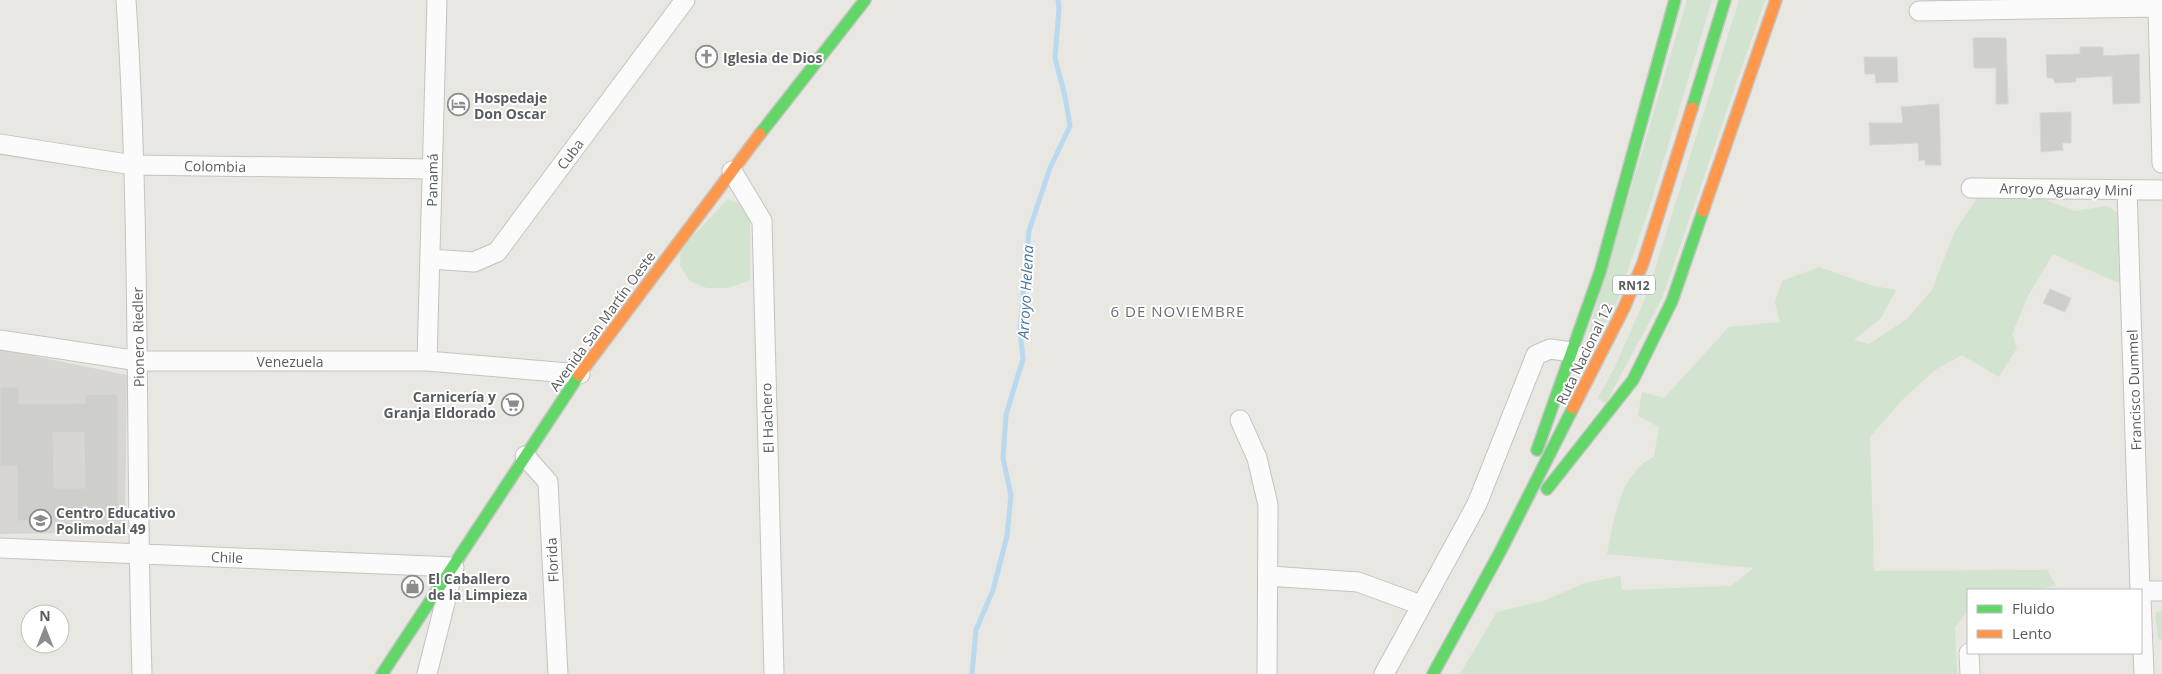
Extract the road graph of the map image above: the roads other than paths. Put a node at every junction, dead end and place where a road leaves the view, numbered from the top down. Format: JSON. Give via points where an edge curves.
{"nodes":[{"id":1,"x":126,"y":0,"type":"edge"},
{"id":2,"x":437,"y":0,"type":"edge"},
{"id":3,"x":685,"y":0,"type":"edge"},
{"id":4,"x":865,"y":0,"type":"edge"},
{"id":5,"x":1675,"y":0,"type":"edge"},
{"id":6,"x":1725,"y":0,"type":"edge"},
{"id":7,"x":1776,"y":0,"type":"edge"},
{"id":8,"x":2159,"y":4,"type":"edge"},
{"id":9,"x":1918,"y":11,"type":"dead end"},
{"id":10,"x":0,"y":144,"type":"edge"},
{"id":11,"x":2162,"y":163,"type":"edge"},
{"id":12,"x":132,"y":165,"type":"junction"},
{"id":13,"x":432,"y":169,"type":"junction"},
{"id":14,"x":732,"y":171,"type":"junction"},
{"id":15,"x":1971,"y":188,"type":"dead end"},
{"id":16,"x":2127,"y":190,"type":"junction"},
{"id":17,"x":2162,"y":190,"type":"edge"},
{"id":18,"x":430,"y":259,"type":"junction"},
{"id":19,"x":0,"y":340,"type":"edge"},
{"id":20,"x":1572,"y":352,"type":"junction"},
{"id":21,"x":139,"y":361,"type":"junction"},
{"id":22,"x":426,"y":361,"type":"junction"},
{"id":23,"x":580,"y":374,"type":"junction"},
{"id":24,"x":1240,"y":420,"type":"dead end"},
{"id":25,"x":525,"y":456,"type":"junction"},
{"id":26,"x":0,"y":548,"type":"edge"},
{"id":27,"x":1500,"y":552,"type":"junction"},
{"id":28,"x":139,"y":554,"type":"junction"},
{"id":29,"x":454,"y":567,"type":"junction"},
{"id":30,"x":1268,"y":576,"type":"junction"},
{"id":31,"x":2141,"y":589,"type":"edge"},
{"id":32,"x":2162,"y":590,"type":"edge"},
{"id":33,"x":2142,"y":591,"type":"edge"},
{"id":34,"x":1421,"y":605,"type":"junction"},
{"id":35,"x":2142,"y":624,"type":"edge"},
{"id":36,"x":1969,"y":654,"type":"edge"},
{"id":37,"x":142,"y":674,"type":"edge"},
{"id":38,"x":382,"y":674,"type":"edge"},
{"id":39,"x":427,"y":674,"type":"edge"},
{"id":40,"x":558,"y":674,"type":"edge"},
{"id":41,"x":774,"y":674,"type":"edge"},
{"id":42,"x":1267,"y":674,"type":"edge"},
{"id":43,"x":1384,"y":674,"type":"edge"},
{"id":44,"x":1433,"y":674,"type":"edge"},
{"id":45,"x":1970,"y":674,"type":"edge"},
{"id":46,"x":2144,"y":674,"type":"edge"}],
"edges":[{"from":1,"to":12,"type":"street","name":"Pionero Riedler"},
{"from":2,"to":13,"type":"street","name":"Panamá"},
{"from":3,"to":18,"type":"street","name":"Cuba","via":[[497,252],[474,262]]},
{"from":4,"to":14,"type":"main road","name":"Avenida San Martín Oeste"},
{"from":5,"to":20,"type":"main road","via":[[1600,272]]},
{"from":6,"to":27,"type":"main road","name":"Ruta Nacional 12","number":"RN12","via":[[1643,263],[1624,308]]},
{"from":7,"to":27,"type":"main road","via":[[1672,301],[1655,339],[1633,380]]},
{"from":8,"to":9,"type":"street"},
{"from":8,"to":11,"type":"street"},
{"from":10,"to":12,"type":"street","name":"Colombia"},
{"from":12,"to":13,"type":"street","name":"Colombia"},
{"from":12,"to":21,"type":"street","name":"Pionero Riedler"},
{"from":13,"to":18,"type":"street","name":"Panamá"},
{"from":14,"to":23,"type":"main road","name":"Avenida San Martín Oeste"},
{"from":14,"to":41,"type":"street","name":"El Hachero","via":[[762,221]]},
{"from":15,"to":16,"type":"street","name":"Arroyo Aguaray Miní"},
{"from":16,"to":17,"type":"street","name":"Arroyo Aguaray Miní"},
{"from":16,"to":31,"type":"street","name":"Francisco Dummel"},
{"from":18,"to":22,"type":"street","name":"Panamá"},
{"from":19,"to":21,"type":"street","name":"Venezuela"},
{"from":20,"to":27,"type":"main road"},
{"from":20,"to":34,"type":"street","via":[[1550,349],[1536,355],[1477,504]]},
{"from":21,"to":22,"type":"street","name":"Venezuela"},
{"from":21,"to":28,"type":"street","name":"Pionero Riedler"},
{"from":22,"to":23,"type":"street","name":"Venezuela"},
{"from":23,"to":25,"type":"main road","name":"Avenida San Martín Oeste"},
{"from":24,"to":30,"type":"street","via":[[1257,458],[1268,506]]},
{"from":25,"to":29,"type":"main road","name":"Avenida San Martín Oeste"},
{"from":25,"to":40,"type":"street","name":"Florida","via":[[548,482]]},
{"from":26,"to":28,"type":"street","name":"Chile"},
{"from":27,"to":44,"type":"main road","name":"Ruta Nacional 12","number":"RN12"},
{"from":28,"to":29,"type":"street","name":"Chile"},
{"from":28,"to":37,"type":"street","name":"Pionero Riedler"},
{"from":29,"to":38,"type":"main road","name":"Avenida San Martín Oeste"},
{"from":29,"to":39,"type":"street"},
{"from":30,"to":34,"type":"street","via":[[1358,582]]},
{"from":30,"to":42,"type":"street"},
{"from":32,"to":33,"type":"street"},
{"from":34,"to":43,"type":"street"},
{"from":35,"to":46,"type":"street"},
{"from":36,"to":45,"type":"street"}]}
